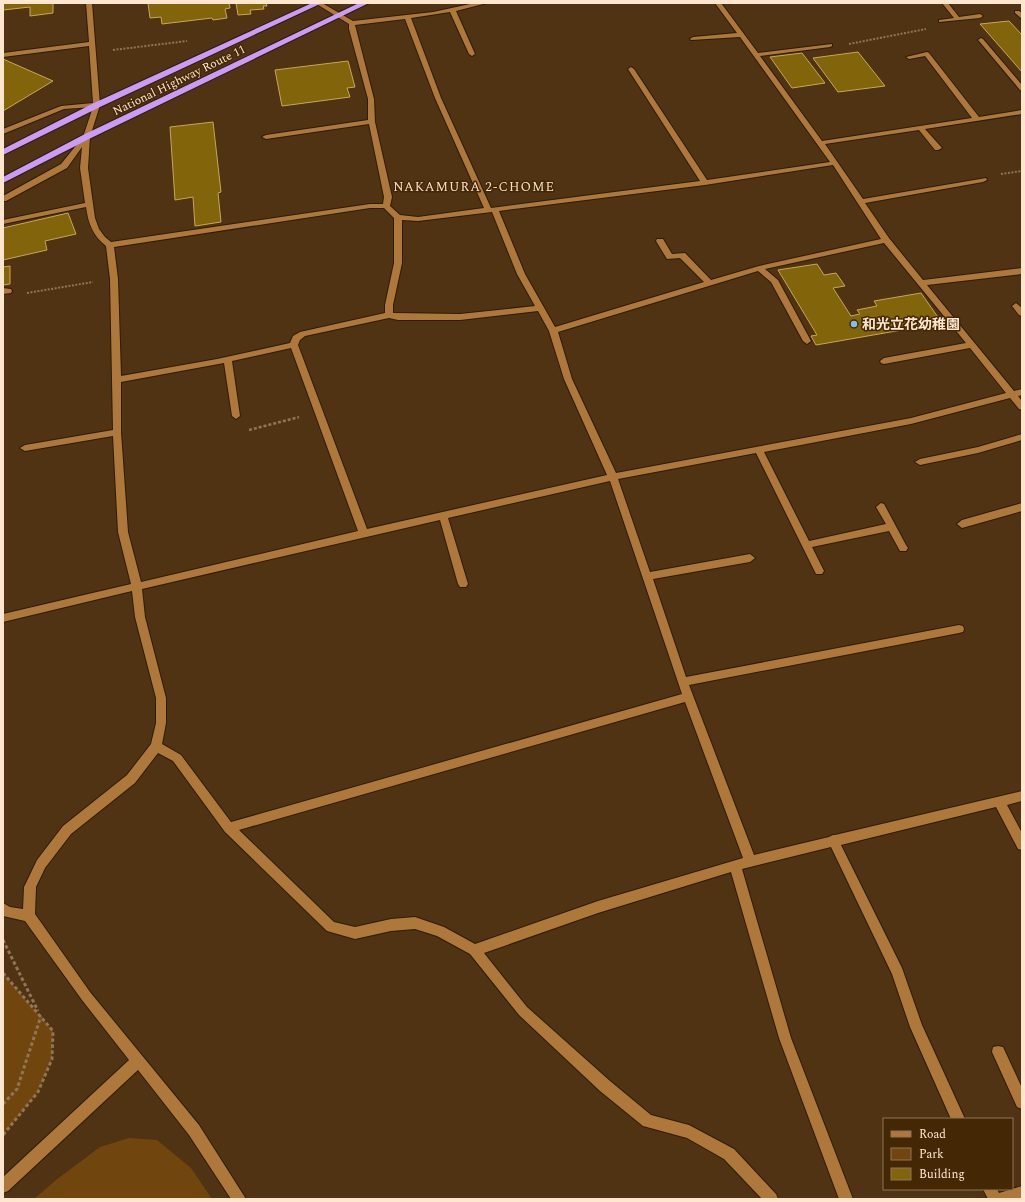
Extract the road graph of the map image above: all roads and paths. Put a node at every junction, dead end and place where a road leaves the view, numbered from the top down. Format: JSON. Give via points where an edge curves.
{"nodes":[{"id":1,"x":89,"y":3,"type":"edge"},
{"id":2,"x":318,"y":3,"type":"edge"},
{"id":3,"x":365,"y":3,"type":"edge"},
{"id":4,"x":484,"y":3,"type":"edge"},
{"id":5,"x":718,"y":3,"type":"edge"},
{"id":6,"x":945,"y":3,"type":"edge"},
{"id":7,"x":452,"y":9,"type":"junction"},
{"id":8,"x":1017,"y":12,"type":"dead end"},
{"id":9,"x":339,"y":16,"type":"junction"},
{"id":10,"x":980,"y":16,"type":"dead end"},
{"id":11,"x":407,"y":17,"type":"junction"},
{"id":12,"x":1022,"y":17,"type":"edge"},
{"id":13,"x":958,"y":19,"type":"junction"},
{"id":14,"x":941,"y":21,"type":"dead end"},
{"id":15,"x":352,"y":23,"type":"junction"},
{"id":16,"x":741,"y":35,"type":"junction"},
{"id":17,"x":693,"y":39,"type":"dead end"},
{"id":18,"x":189,"y":40,"type":"dead end"},
{"id":19,"x":981,"y":40,"type":"dead end"},
{"id":20,"x":830,"y":45,"type":"dead end"},
{"id":21,"x":92,"y":48,"type":"junction"},
{"id":22,"x":472,"y":54,"type":"dead end"},
{"id":23,"x":3,"y":55,"type":"edge"},
{"id":24,"x":756,"y":55,"type":"junction"},
{"id":25,"x":909,"y":57,"type":"dead end"},
{"id":26,"x":632,"y":69,"type":"dead end"},
{"id":27,"x":1022,"y":89,"type":"edge"},
{"id":28,"x":97,"y":105,"type":"junction"},
{"id":29,"x":1022,"y":112,"type":"edge"},
{"id":30,"x":977,"y":119,"type":"junction"},
{"id":31,"x":372,"y":122,"type":"junction"},
{"id":32,"x":921,"y":128,"type":"junction"},
{"id":33,"x":3,"y":132,"type":"edge"},
{"id":34,"x":86,"y":137,"type":"junction"},
{"id":35,"x":266,"y":137,"type":"dead end"},
{"id":36,"x":820,"y":143,"type":"junction"},
{"id":37,"x":938,"y":148,"type":"dead end"},
{"id":38,"x":3,"y":152,"type":"edge"},
{"id":39,"x":835,"y":163,"type":"junction"},
{"id":40,"x":3,"y":180,"type":"edge"},
{"id":41,"x":983,"y":180,"type":"dead end"},
{"id":42,"x":705,"y":183,"type":"junction"},
{"id":43,"x":3,"y":199,"type":"edge"},
{"id":44,"x":861,"y":202,"type":"junction"},
{"id":45,"x":89,"y":204,"type":"junction"},
{"id":46,"x":386,"y":206,"type":"junction"},
{"id":47,"x":492,"y":211,"type":"junction"},
{"id":48,"x":398,"y":217,"type":"junction"},
{"id":49,"x":3,"y":222,"type":"edge"},
{"id":50,"x":886,"y":240,"type":"junction"},
{"id":51,"x":660,"y":241,"type":"dead end"},
{"id":52,"x":110,"y":245,"type":"junction"},
{"id":53,"x":759,"y":268,"type":"junction"},
{"id":54,"x":1022,"y":271,"type":"edge"},
{"id":55,"x":114,"y":279,"type":"junction"},
{"id":56,"x":710,"y":283,"type":"junction"},
{"id":57,"x":921,"y":283,"type":"junction"},
{"id":58,"x":5,"y":291,"type":"edge"},
{"id":59,"x":540,"y":308,"type":"junction"},
{"id":60,"x":389,"y":315,"type":"junction"},
{"id":61,"x":553,"y":331,"type":"junction"},
{"id":62,"x":807,"y":341,"type":"dead end"},
{"id":63,"x":972,"y":345,"type":"junction"},
{"id":64,"x":294,"y":346,"type":"junction"},
{"id":65,"x":228,"y":360,"type":"junction"},
{"id":66,"x":884,"y":361,"type":"dead end"},
{"id":67,"x":117,"y":380,"type":"junction"},
{"id":68,"x":1022,"y":392,"type":"edge"},
{"id":69,"x":1012,"y":395,"type":"junction"},
{"id":70,"x":1022,"y":407,"type":"edge"},
{"id":71,"x":318,"y":411,"type":"junction"},
{"id":72,"x":236,"y":416,"type":"joint"},
{"id":73,"x":117,"y":432,"type":"junction"},
{"id":74,"x":1022,"y":437,"type":"edge"},
{"id":75,"x":25,"y":448,"type":"dead end"},
{"id":76,"x":758,"y":449,"type":"junction"},
{"id":77,"x":920,"y":462,"type":"dead end"},
{"id":78,"x":613,"y":476,"type":"junction"},
{"id":79,"x":881,"y":507,"type":"dead end"},
{"id":80,"x":1022,"y":507,"type":"edge"},
{"id":81,"x":443,"y":515,"type":"junction"},
{"id":82,"x":962,"y":524,"type":"dead end"},
{"id":83,"x":891,"y":527,"type":"junction"},
{"id":84,"x":364,"y":533,"type":"junction"},
{"id":85,"x":806,"y":546,"type":"junction"},
{"id":86,"x":903,"y":548,"type":"dead end"},
{"id":87,"x":750,"y":558,"type":"dead end"},
{"id":88,"x":819,"y":572,"type":"dead end"},
{"id":89,"x":648,"y":576,"type":"junction"},
{"id":90,"x":463,"y":584,"type":"dead end"},
{"id":91,"x":137,"y":587,"type":"junction"},
{"id":92,"x":3,"y":618,"type":"edge"},
{"id":93,"x":959,"y":629,"type":"dead end"},
{"id":94,"x":684,"y":682,"type":"junction"},
{"id":95,"x":688,"y":697,"type":"junction"},
{"id":96,"x":156,"y":746,"type":"junction"},
{"id":97,"x":1022,"y":796,"type":"edge"},
{"id":98,"x":999,"y":801,"type":"junction"},
{"id":99,"x":229,"y":828,"type":"junction"},
{"id":100,"x":833,"y":840,"type":"junction"},
{"id":101,"x":1022,"y":845,"type":"edge"},
{"id":102,"x":750,"y":861,"type":"junction"},
{"id":103,"x":735,"y":865,"type":"junction"},
{"id":104,"x":3,"y":909,"type":"edge"},
{"id":105,"x":28,"y":916,"type":"junction"},
{"id":106,"x":3,"y":940,"type":"edge"},
{"id":107,"x":474,"y":950,"type":"junction"},
{"id":108,"x":3,"y":973,"type":"edge"},
{"id":109,"x":41,"y":1017,"type":"junction"},
{"id":110,"x":998,"y":1052,"type":"dead end"},
{"id":111,"x":139,"y":1060,"type":"junction"},
{"id":112,"x":1022,"y":1102,"type":"edge"},
{"id":113,"x":3,"y":1104,"type":"edge"},
{"id":114,"x":958,"y":1118,"type":"edge"},
{"id":115,"x":3,"y":1135,"type":"edge"},
{"id":116,"x":3,"y":1186,"type":"edge"},
{"id":117,"x":990,"y":1190,"type":"edge"},
{"id":118,"x":1022,"y":1193,"type":"edge"},
{"id":119,"x":240,"y":1199,"type":"edge"},
{"id":120,"x":771,"y":1199,"type":"edge"},
{"id":121,"x":846,"y":1199,"type":"edge"},
{"id":122,"x":995,"y":1199,"type":"edge"},
{"id":123,"x":1001,"y":1199,"type":"edge"}],
"edges":[{"from":1,"to":21,"type":"street"},
{"from":2,"to":9,"type":"street"},
{"from":2,"to":28,"type":"highway","name":"National Highway Route 11"},
{"from":3,"to":9,"type":"highway","name":"National Highway Route 11"},
{"from":4,"to":7,"type":"street"},
{"from":5,"to":16,"type":"street"},
{"from":6,"to":13,"type":"street"},
{"from":7,"to":11,"type":"street"},
{"from":7,"to":22,"type":"street"},
{"from":8,"to":12,"type":"street"},
{"from":9,"to":15,"type":"street"},
{"from":9,"to":34,"type":"highway","name":"National Highway Route 11"},
{"from":10,"to":13,"type":"street"},
{"from":11,"to":15,"type":"street"},
{"from":11,"to":47,"type":"street","via":[[438,98]]},
{"from":13,"to":14,"type":"street"},
{"from":15,"to":31,"type":"street","via":[[371,99]]},
{"from":16,"to":17,"type":"street"},
{"from":16,"to":24,"type":"street"},
{"from":18,"to":21,"type":"path"},
{"from":19,"to":27,"type":"street"},
{"from":20,"to":24,"type":"street"},
{"from":21,"to":23,"type":"street"},
{"from":21,"to":28,"type":"street"},
{"from":24,"to":36,"type":"street"},
{"from":25,"to":30,"type":"street","via":[[927,54]]},
{"from":26,"to":42,"type":"street"},
{"from":28,"to":33,"type":"street","via":[[63,107]]},
{"from":28,"to":34,"type":"street"},
{"from":28,"to":38,"type":"highway","name":"National Highway Route 11"},
{"from":29,"to":30,"type":"street"},
{"from":30,"to":32,"type":"street"},
{"from":31,"to":35,"type":"street"},
{"from":31,"to":46,"type":"street","via":[[388,197]]},
{"from":32,"to":36,"type":"street"},
{"from":32,"to":37,"type":"street"},
{"from":34,"to":40,"type":"highway","name":"National Highway Route 11"},
{"from":34,"to":43,"type":"street","via":[[64,166]]},
{"from":34,"to":45,"type":"street","via":[[84,168]]},
{"from":36,"to":39,"type":"street"},
{"from":39,"to":42,"type":"street"},
{"from":39,"to":44,"type":"street"},
{"from":41,"to":44,"type":"street"},
{"from":42,"to":47,"type":"street"},
{"from":44,"to":50,"type":"street"},
{"from":45,"to":49,"type":"street"},
{"from":45,"to":52,"type":"street","via":[[95,229]]},
{"from":46,"to":48,"type":"street"},
{"from":46,"to":52,"type":"street","via":[[341,209]]},
{"from":47,"to":48,"type":"street","via":[[418,220]]},
{"from":47,"to":59,"type":"street"},
{"from":48,"to":60,"type":"street","via":[[398,263]]},
{"from":50,"to":53,"type":"street"},
{"from":50,"to":57,"type":"street"},
{"from":51,"to":56,"type":"street","via":[[670,257],[682,255]]},
{"from":52,"to":55,"type":"street"},
{"from":53,"to":56,"type":"street"},
{"from":53,"to":62,"type":"street","via":[[774,280]]},
{"from":54,"to":57,"type":"street"},
{"from":55,"to":58,"type":"path","via":[[13,295]]},
{"from":55,"to":67,"type":"street"},
{"from":56,"to":61,"type":"street"},
{"from":57,"to":63,"type":"street"},
{"from":59,"to":60,"type":"street","via":[[460,317]]},
{"from":59,"to":61,"type":"street"},
{"from":60,"to":64,"type":"street","via":[[303,334],[296,338]]},
{"from":61,"to":78,"type":"street","via":[[568,379]]},
{"from":63,"to":66,"type":"street"},
{"from":63,"to":69,"type":"street"},
{"from":64,"to":65,"type":"street"},
{"from":64,"to":71,"type":"street"},
{"from":65,"to":67,"type":"street"},
{"from":65,"to":72,"type":"street"},
{"from":67,"to":73,"type":"street"},
{"from":68,"to":69,"type":"street"},
{"from":69,"to":70,"type":"street"},
{"from":69,"to":76,"type":"street","via":[[911,421]]},
{"from":71,"to":72,"type":"path","via":[[237,434]]},
{"from":71,"to":84,"type":"street"},
{"from":73,"to":75,"type":"street"},
{"from":73,"to":91,"type":"street","via":[[123,532]]},
{"from":74,"to":77,"type":"street","via":[[978,450]]},
{"from":76,"to":78,"type":"street"},
{"from":76,"to":85,"type":"street"},
{"from":78,"to":81,"type":"street"},
{"from":78,"to":89,"type":"street"},
{"from":79,"to":83,"type":"street"},
{"from":80,"to":82,"type":"street"},
{"from":81,"to":84,"type":"street"},
{"from":81,"to":90,"type":"street"},
{"from":83,"to":85,"type":"street"},
{"from":83,"to":86,"type":"street"},
{"from":84,"to":91,"type":"street"},
{"from":85,"to":88,"type":"street"},
{"from":87,"to":89,"type":"street"},
{"from":89,"to":94,"type":"street"},
{"from":91,"to":92,"type":"street"},
{"from":91,"to":96,"type":"street","via":[[140,617],[161,698],[161,723]]},
{"from":93,"to":94,"type":"street"},
{"from":94,"to":95,"type":"street"},
{"from":95,"to":99,"type":"street"},
{"from":95,"to":102,"type":"street"},
{"from":96,"to":99,"type":"street","via":[[177,758]]},
{"from":96,"to":105,"type":"street","via":[[131,780],[66,830],[41,864],[30,887]]},
{"from":97,"to":98,"type":"street"},
{"from":98,"to":100,"type":"street"},
{"from":98,"to":101,"type":"street"},
{"from":99,"to":107,"type":"street","via":[[331,927],[355,933],[415,923],[440,931]]},
{"from":100,"to":102,"type":"street"},
{"from":100,"to":114,"type":"street","via":[[898,972],[916,1027]]},
{"from":102,"to":103,"type":"street"},
{"from":103,"to":107,"type":"street","via":[[598,907]]},
{"from":103,"to":121,"type":"street","via":[[785,1038]]},
{"from":104,"to":105,"type":"street"},
{"from":105,"to":111,"type":"street","via":[[86,996]]},
{"from":106,"to":109,"type":"path"},
{"from":107,"to":120,"type":"street","via":[[524,1011],[605,1086],[648,1121],[689,1132],[729,1154]]},
{"from":108,"to":109,"type":"path"},
{"from":109,"to":113,"type":"path","via":[[17,1089]]},
{"from":109,"to":115,"type":"path","via":[[53,1031],[52,1059],[38,1092]]},
{"from":110,"to":112,"type":"street"},
{"from":111,"to":116,"type":"street"},
{"from":111,"to":119,"type":"street","via":[[194,1130]]},
{"from":117,"to":122,"type":"street"},
{"from":118,"to":123,"type":"street"}]}
